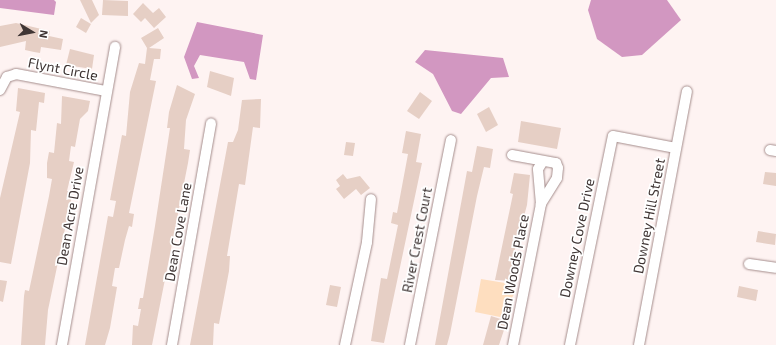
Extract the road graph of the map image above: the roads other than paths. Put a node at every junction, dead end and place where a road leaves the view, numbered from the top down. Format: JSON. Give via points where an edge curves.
{"nodes":[{"id":1,"x":115,"y":47,"type":"dead end"},
{"id":2,"x":0,"y":90,"type":"edge"},
{"id":3,"x":106,"y":91,"type":"junction"},
{"id":4,"x":687,"y":92,"type":"dead end"},
{"id":5,"x":212,"y":123,"type":"dead end"},
{"id":6,"x":451,"y":140,"type":"dead end"},
{"id":7,"x":676,"y":148,"type":"junction"},
{"id":8,"x":512,"y":155,"type":"dead end"},
{"id":9,"x":543,"y":161,"type":"junction"},
{"id":10,"x":371,"y":199,"type":"dead end"},
{"id":11,"x":541,"y":204,"type":"junction"},
{"id":12,"x":749,"y":264,"type":"dead end"},
{"id":13,"x":776,"y":268,"type":"edge"},
{"id":14,"x":62,"y":345,"type":"edge"},
{"id":15,"x":172,"y":345,"type":"edge"},
{"id":16,"x":345,"y":345,"type":"edge"},
{"id":17,"x":410,"y":345,"type":"edge"},
{"id":18,"x":513,"y":345,"type":"edge"},
{"id":19,"x":570,"y":345,"type":"edge"},
{"id":20,"x":640,"y":345,"type":"edge"}],
"edges":[{"from":1,"to":3,"type":"street","name":"Dean Acre Drive"},
{"from":2,"to":3,"type":"street","name":"Flynt Circle","via":[[7,77],[16,74]]},
{"from":3,"to":14,"type":"street","name":"Dean Acre Drive"},
{"from":4,"to":7,"type":"street","name":"Downey Hill Street"},
{"from":5,"to":15,"type":"street","name":"Dean Cove Lane"},
{"from":6,"to":17,"type":"street","name":"River Crest Court"},
{"from":7,"to":19,"type":"street","name":"Downey Cove Drive","via":[[613,136]]},
{"from":7,"to":20,"type":"street","name":"Downey Hill Street"},
{"from":8,"to":9,"type":"street"},
{"from":9,"to":11,"type":"street","via":[[538,168]]},
{"from":9,"to":11,"type":"street","via":[[556,163],[558,168],[557,178]]},
{"from":10,"to":16,"type":"street","via":[[367,242]]},
{"from":11,"to":18,"type":"street","name":"Dean Woods Place"},
{"from":12,"to":13,"type":"street"}]}
